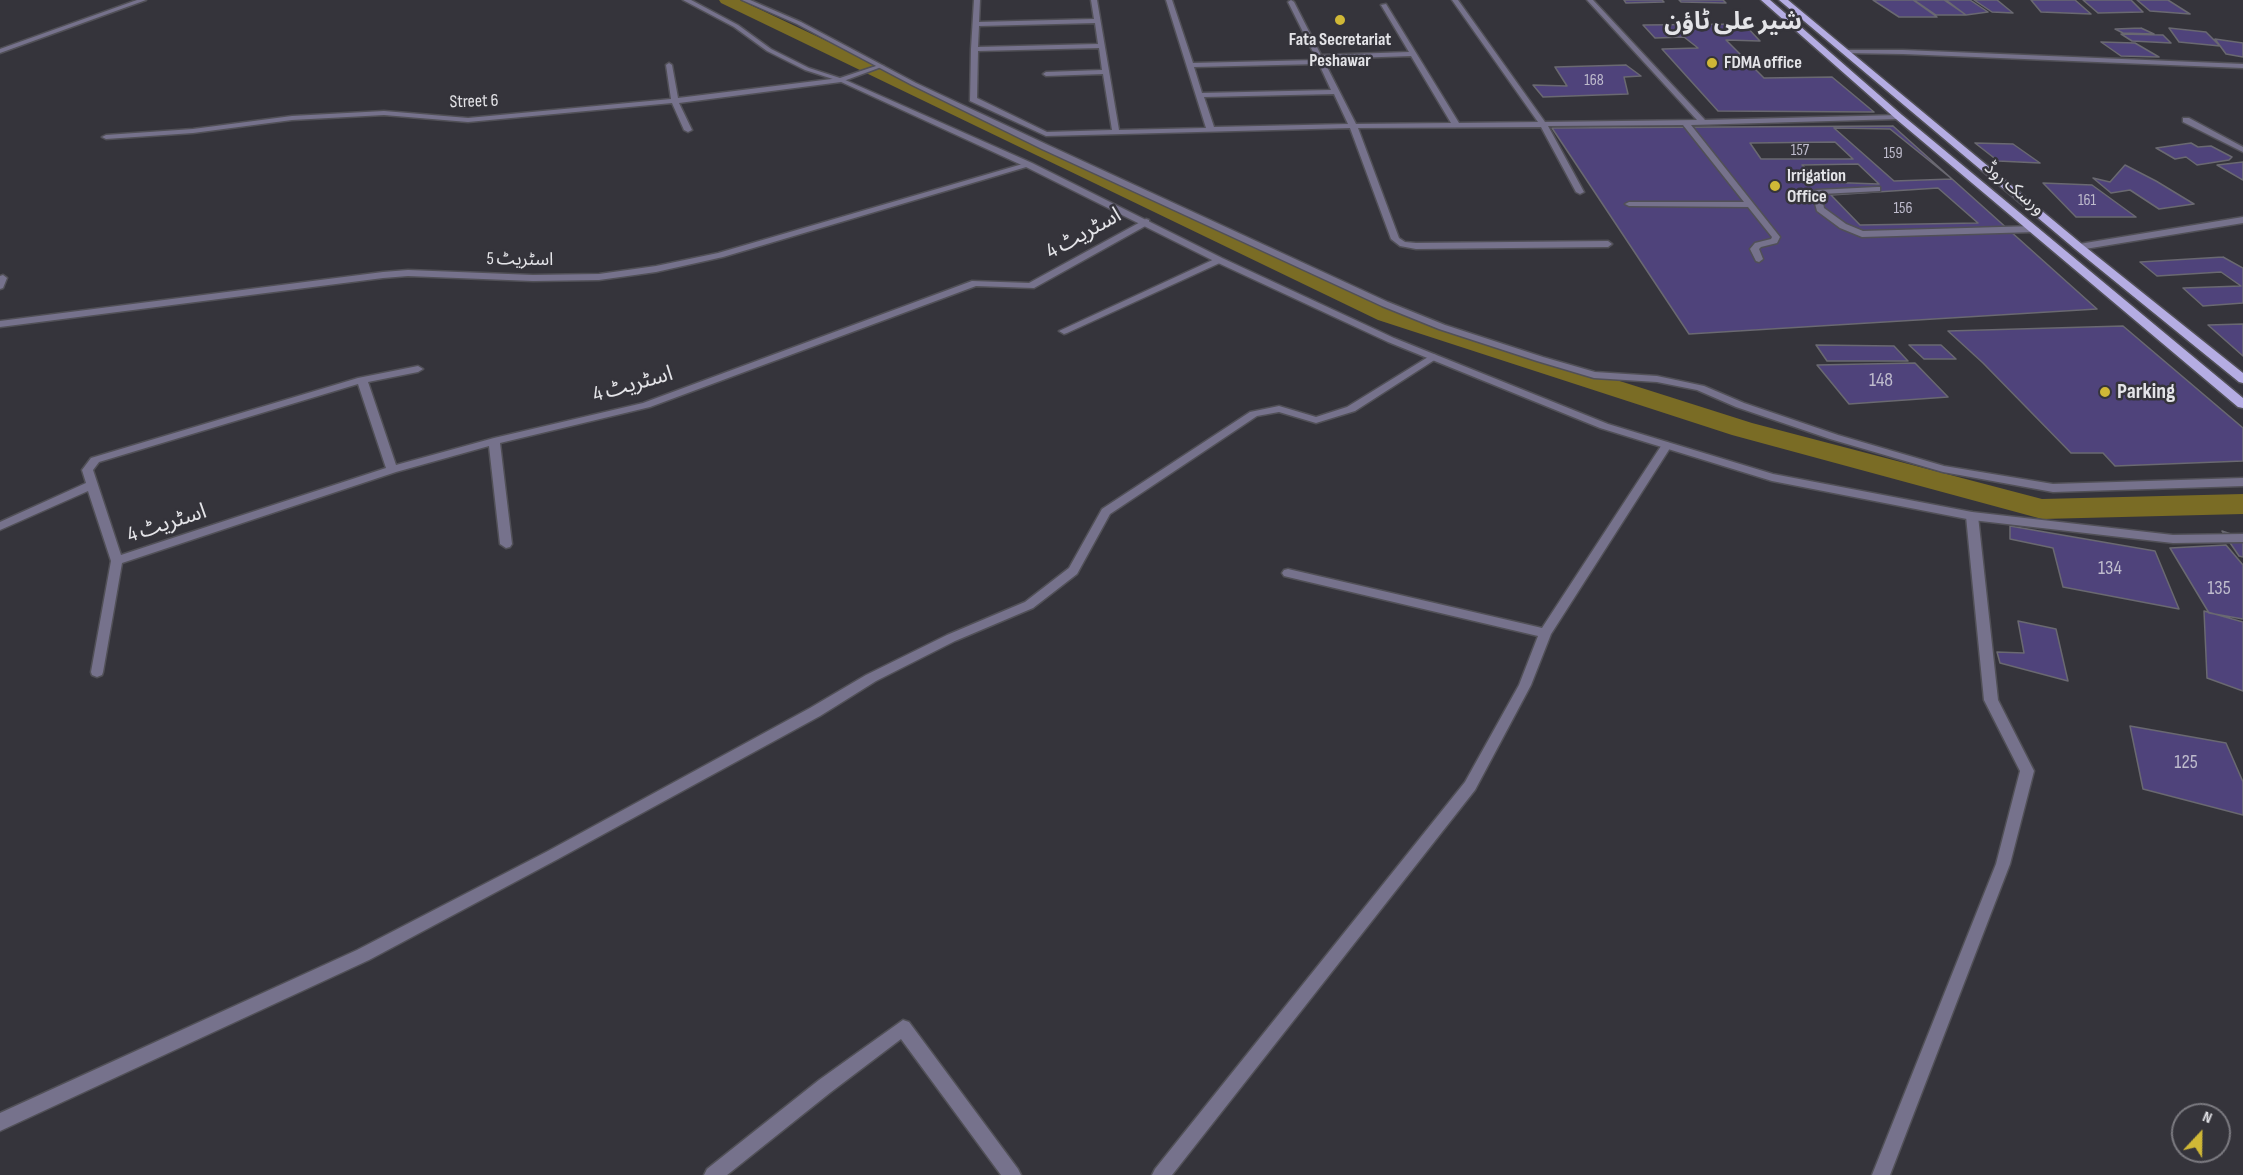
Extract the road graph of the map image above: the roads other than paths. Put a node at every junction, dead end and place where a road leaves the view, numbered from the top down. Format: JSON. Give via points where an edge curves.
{"nodes":[{"id":1,"x":143,"y":0,"type":"edge"},
{"id":2,"x":686,"y":0,"type":"edge"},
{"id":3,"x":745,"y":0,"type":"edge"},
{"id":4,"x":977,"y":0,"type":"edge"},
{"id":5,"x":1094,"y":0,"type":"edge"},
{"id":6,"x":1169,"y":0,"type":"edge"},
{"id":7,"x":1455,"y":0,"type":"edge"},
{"id":8,"x":1590,"y":0,"type":"edge"},
{"id":9,"x":1765,"y":0,"type":"edge"},
{"id":10,"x":1783,"y":0,"type":"edge"},
{"id":11,"x":1291,"y":2,"type":"dead end"},
{"id":12,"x":1384,"y":5,"type":"dead end"},
{"id":13,"x":1097,"y":21,"type":"junction"},
{"id":14,"x":976,"y":24,"type":"junction"},
{"id":15,"x":1102,"y":46,"type":"junction"},
{"id":16,"x":974,"y":49,"type":"junction"},
{"id":17,"x":0,"y":51,"type":"edge"},
{"id":18,"x":1845,"y":52,"type":"junction"},
{"id":19,"x":1414,"y":54,"type":"junction"},
{"id":20,"x":1319,"y":59,"type":"junction"},
{"id":21,"x":669,"y":65,"type":"dead end"},
{"id":22,"x":1190,"y":65,"type":"junction"},
{"id":23,"x":880,"y":66,"type":"junction"},
{"id":24,"x":2243,"y":66,"type":"edge"},
{"id":25,"x":1106,"y":72,"type":"junction"},
{"id":26,"x":1046,"y":74,"type":"dead end"},
{"id":27,"x":842,"y":80,"type":"junction"},
{"id":28,"x":1335,"y":92,"type":"junction"},
{"id":29,"x":1200,"y":95,"type":"junction"},
{"id":30,"x":675,"y":101,"type":"junction"},
{"id":31,"x":1922,"y":116,"type":"junction"},
{"id":32,"x":1899,"y":117,"type":"junction"},
{"id":33,"x":2186,"y":120,"type":"dead end"},
{"id":34,"x":1703,"y":122,"type":"junction"},
{"id":35,"x":1685,"y":123,"type":"junction"},
{"id":36,"x":1543,"y":124,"type":"junction"},
{"id":37,"x":1353,"y":126,"type":"junction"},
{"id":38,"x":1457,"y":126,"type":"junction"},
{"id":39,"x":688,"y":130,"type":"dead end"},
{"id":40,"x":1211,"y":130,"type":"junction"},
{"id":41,"x":1116,"y":132,"type":"junction"},
{"id":42,"x":106,"y":137,"type":"dead end"},
{"id":43,"x":2243,"y":150,"type":"edge"},
{"id":44,"x":1029,"y":165,"type":"junction"},
{"id":45,"x":1877,"y":189,"type":"dead end"},
{"id":46,"x":1580,"y":192,"type":"dead end"},
{"id":47,"x":1629,"y":204,"type":"dead end"},
{"id":48,"x":1751,"y":205,"type":"junction"},
{"id":49,"x":2243,"y":220,"type":"edge"},
{"id":50,"x":1146,"y":222,"type":"junction"},
{"id":51,"x":2035,"y":229,"type":"junction"},
{"id":52,"x":1608,"y":244,"type":"dead end"},
{"id":53,"x":2079,"y":248,"type":"junction"},
{"id":54,"x":2058,"y":249,"type":"junction"},
{"id":55,"x":1759,"y":259,"type":"dead end"},
{"id":56,"x":1219,"y":260,"type":"junction"},
{"id":57,"x":0,"y":324,"type":"edge"},
{"id":58,"x":1064,"y":331,"type":"dead end"},
{"id":59,"x":1433,"y":357,"type":"junction"},
{"id":60,"x":418,"y":369,"type":"dead end"},
{"id":61,"x":2243,"y":379,"type":"edge"},
{"id":62,"x":362,"y":380,"type":"junction"},
{"id":63,"x":2243,"y":404,"type":"edge"},
{"id":64,"x":494,"y":441,"type":"junction"},
{"id":65,"x":1667,"y":445,"type":"junction"},
{"id":66,"x":392,"y":470,"type":"junction"},
{"id":67,"x":2243,"y":482,"type":"edge"},
{"id":68,"x":92,"y":485,"type":"junction"},
{"id":69,"x":1972,"y":516,"type":"junction"},
{"id":70,"x":0,"y":526,"type":"edge"},
{"id":71,"x":2243,"y":538,"type":"edge"},
{"id":72,"x":506,"y":544,"type":"dead end"},
{"id":73,"x":117,"y":561,"type":"junction"},
{"id":74,"x":1288,"y":573,"type":"dead end"},
{"id":75,"x":1545,"y":633,"type":"junction"},
{"id":76,"x":97,"y":672,"type":"dead end"},
{"id":77,"x":0,"y":1122,"type":"edge"},
{"id":78,"x":713,"y":1175,"type":"edge"},
{"id":79,"x":1012,"y":1175,"type":"edge"},
{"id":80,"x":1161,"y":1175,"type":"edge"},
{"id":81,"x":1881,"y":1175,"type":"edge"}],
"edges":[{"from":1,"to":17,"type":"street"},
{"from":2,"to":27,"type":"street","via":[[736,26],[769,50],[807,69]]},
{"from":3,"to":23,"type":"street","via":[[799,23]]},
{"from":4,"to":14,"type":"street"},
{"from":5,"to":13,"type":"street"},
{"from":6,"to":22,"type":"street"},
{"from":7,"to":36,"type":"street"},
{"from":8,"to":34,"type":"street"},
{"from":9,"to":32,"type":"main road","name":"ورسک روڈ"},
{"from":10,"to":18,"type":"main road","name":"ورسک روڈ"},
{"from":11,"to":20,"type":"street"},
{"from":12,"to":19,"type":"street"},
{"from":13,"to":14,"type":"street"},
{"from":13,"to":15,"type":"street"},
{"from":14,"to":16,"type":"street"},
{"from":15,"to":16,"type":"street"},
{"from":15,"to":25,"type":"street"},
{"from":16,"to":41,"type":"street","via":[[972,99],[1040,133]]},
{"from":18,"to":24,"type":"street"},
{"from":18,"to":31,"type":"main road","name":"ورسک روڈ"},
{"from":19,"to":20,"type":"street"},
{"from":19,"to":38,"type":"street"},
{"from":20,"to":22,"type":"street"},
{"from":20,"to":28,"type":"street"},
{"from":21,"to":30,"type":"street"},
{"from":22,"to":29,"type":"street"},
{"from":23,"to":27,"type":"street","name":"Street 6"},
{"from":23,"to":67,"type":"street","via":[[1385,304],[1540,359],[1594,375],[1700,388],[1834,437],[1954,471],[2053,488]]},
{"from":25,"to":26,"type":"street"},
{"from":25,"to":41,"type":"street"},
{"from":27,"to":30,"type":"street","name":"Street 6"},
{"from":27,"to":44,"type":"street"},
{"from":28,"to":29,"type":"street"},
{"from":28,"to":37,"type":"street"},
{"from":29,"to":40,"type":"street"},
{"from":30,"to":39,"type":"street"},
{"from":30,"to":42,"type":"street","name":"Street 6","via":[[468,120],[384,113],[292,118]]},
{"from":31,"to":32,"type":"main road"},
{"from":31,"to":53,"type":"main road","name":"ورسک روڈ"},
{"from":32,"to":34,"type":"street"},
{"from":32,"to":51,"type":"main road","name":"ورسک روڈ"},
{"from":33,"to":43,"type":"street"},
{"from":34,"to":35,"type":"street"},
{"from":35,"to":36,"type":"street"},
{"from":35,"to":48,"type":"street"},
{"from":36,"to":38,"type":"street"},
{"from":36,"to":46,"type":"street"},
{"from":37,"to":38,"type":"street"},
{"from":37,"to":40,"type":"street"},
{"from":37,"to":52,"type":"street","via":[[1395,239],[1403,244]]},
{"from":40,"to":41,"type":"street"},
{"from":44,"to":50,"type":"street"},
{"from":44,"to":57,"type":"street","name":"اسٹریٹ 5","via":[[720,255],[656,269],[599,277],[383,275]]},
{"from":45,"to":51,"type":"street","via":[[1816,192],[1820,209],[1862,234]]},
{"from":47,"to":48,"type":"street"},
{"from":48,"to":55,"type":"street","via":[[1776,237],[1754,249]]},
{"from":49,"to":53,"type":"street"},
{"from":50,"to":56,"type":"street"},
{"from":50,"to":64,"type":"street","name":"اسٹریٹ 4","via":[[1031,286],[975,283],[646,405]]},
{"from":51,"to":54,"type":"main road","name":"ورسک روڈ"},
{"from":53,"to":54,"type":"main road"},
{"from":53,"to":61,"type":"main road","name":"ورسک روڈ"},
{"from":54,"to":63,"type":"main road","name":"ورسک روڈ"},
{"from":56,"to":58,"type":"street"},
{"from":56,"to":59,"type":"street"},
{"from":59,"to":65,"type":"street","via":[[1604,426]]},
{"from":59,"to":77,"type":"street","via":[[1351,410],[1316,420],[1279,409],[1254,414],[1106,512],[1073,571],[1029,605],[871,678],[553,855],[363,955]]},
{"from":60,"to":62,"type":"street"},
{"from":62,"to":66,"type":"street"},
{"from":62,"to":68,"type":"street","via":[[110,454],[95,460],[87,470]]},
{"from":64,"to":66,"type":"street","name":"اسٹریٹ 4"},
{"from":64,"to":72,"type":"street"},
{"from":65,"to":69,"type":"street","via":[[1772,477]]},
{"from":65,"to":75,"type":"street"},
{"from":66,"to":73,"type":"street","name":"اسٹریٹ 4"},
{"from":68,"to":70,"type":"street"},
{"from":68,"to":73,"type":"street"},
{"from":69,"to":71,"type":"street","via":[[2173,539]]},
{"from":69,"to":81,"type":"street","via":[[1991,700],[2027,771],[2003,864]]},
{"from":73,"to":76,"type":"street"},
{"from":74,"to":75,"type":"street"},
{"from":75,"to":80,"type":"street","via":[[1525,686],[1470,786]]},
{"from":78,"to":79,"type":"street","via":[[903,1028]]}]}
